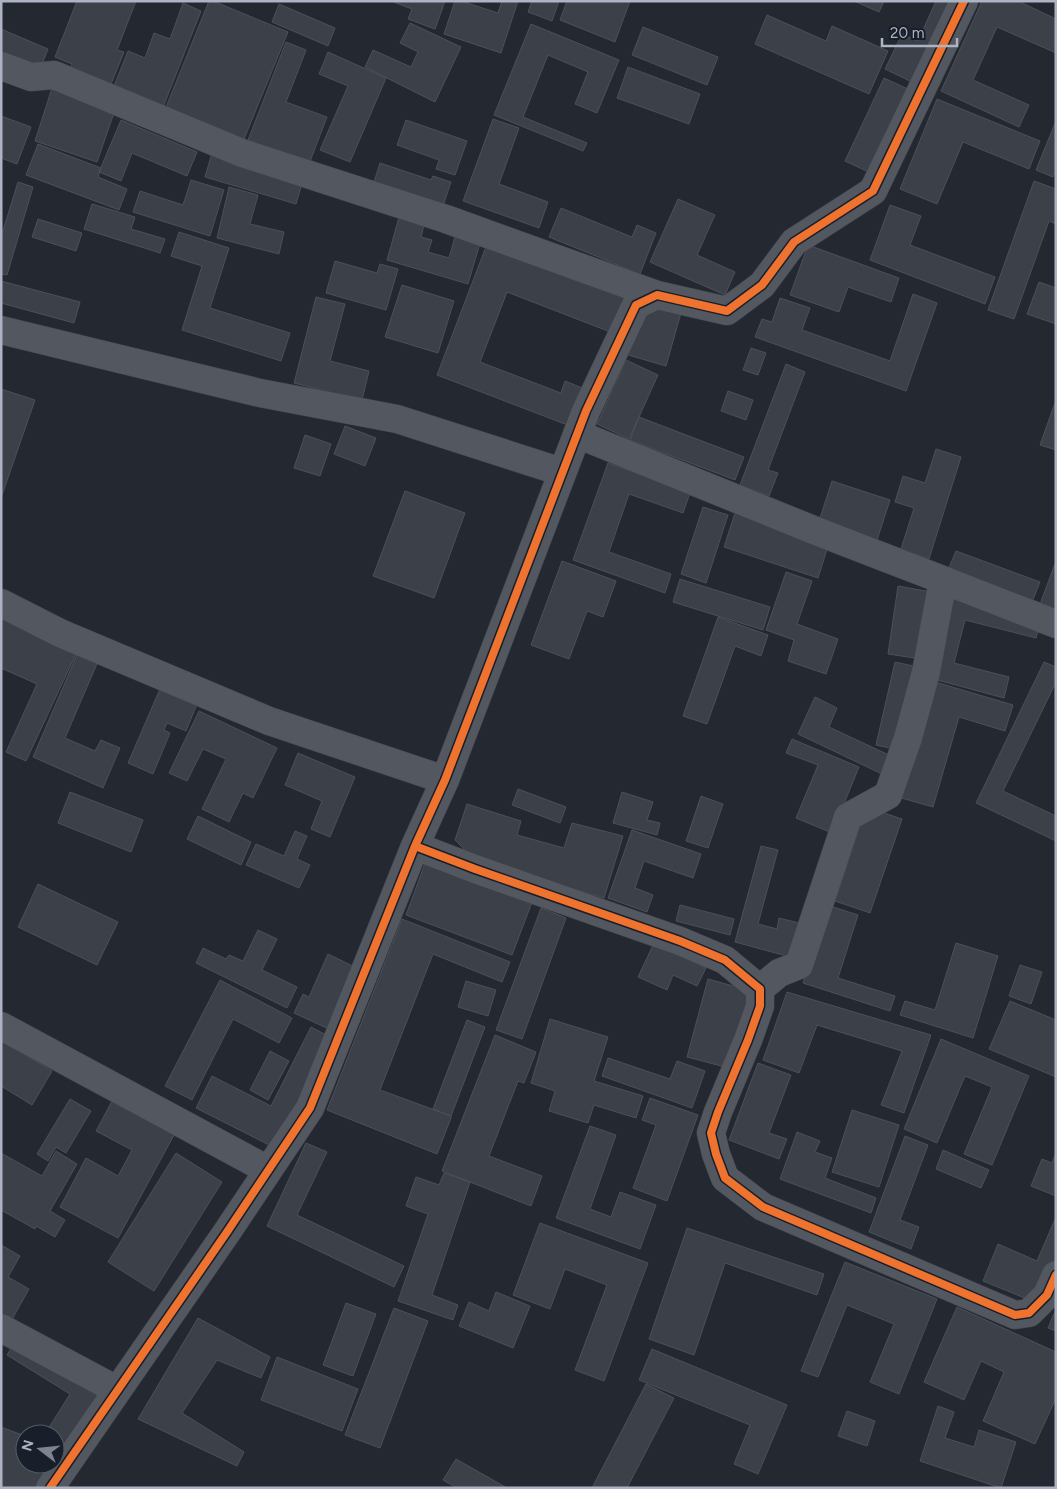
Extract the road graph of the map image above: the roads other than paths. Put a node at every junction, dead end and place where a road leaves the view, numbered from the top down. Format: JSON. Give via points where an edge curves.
{"nodes":[{"id":1,"x":964,"y":1,"type":"edge"},
{"id":2,"x":1,"y":66,"type":"edge"},
{"id":3,"x":657,"y":296,"type":"junction"},
{"id":4,"x":1,"y":330,"type":"edge"},
{"id":5,"x":577,"y":434,"type":"junction"},
{"id":6,"x":562,"y":472,"type":"junction"},
{"id":7,"x":943,"y":580,"type":"junction"},
{"id":8,"x":1,"y":603,"type":"edge"},
{"id":9,"x":1056,"y":624,"type":"edge"},
{"id":10,"x":445,"y":780,"type":"junction"},
{"id":11,"x":415,"y":846,"type":"junction"},
{"id":12,"x":760,"y":989,"type":"junction"},
{"id":13,"x":1,"y":1026,"type":"edge"},
{"id":14,"x":268,"y":1170,"type":"junction"},
{"id":15,"x":1056,"y":1275,"type":"edge"},
{"id":16,"x":1,"y":1328,"type":"edge"},
{"id":17,"x":118,"y":1390,"type":"junction"},
{"id":18,"x":50,"y":1488,"type":"edge"}],
"edges":[{"from":1,"to":3,"type":"street","via":[[873,191],[794,242],[762,285],[727,311]]},
{"from":2,"to":3,"type":"street","via":[[31,77],[54,75],[242,153],[446,219]]},
{"from":3,"to":5,"type":"street","via":[[636,305]]},
{"from":4,"to":6,"type":"street","via":[[260,393],[397,419]]},
{"from":5,"to":6,"type":"street"},
{"from":5,"to":7,"type":"street"},
{"from":6,"to":10,"type":"street"},
{"from":7,"to":9,"type":"street"},
{"from":7,"to":12,"type":"street","via":[[926,672],[888,794],[848,817],[799,965],[780,973]]},
{"from":8,"to":10,"type":"street","via":[[60,633],[270,721]]},
{"from":10,"to":11,"type":"street"},
{"from":11,"to":12,"type":"street","via":[[680,941],[725,960]]},
{"from":11,"to":14,"type":"street","via":[[310,1108]]},
{"from":12,"to":15,"type":"street","via":[[760,1006],[711,1133],[725,1178],[763,1206],[1015,1316],[1029,1313],[1047,1295]]},
{"from":13,"to":14,"type":"street"},
{"from":14,"to":17,"type":"street"},
{"from":16,"to":17,"type":"street"},
{"from":17,"to":18,"type":"street"}]}
